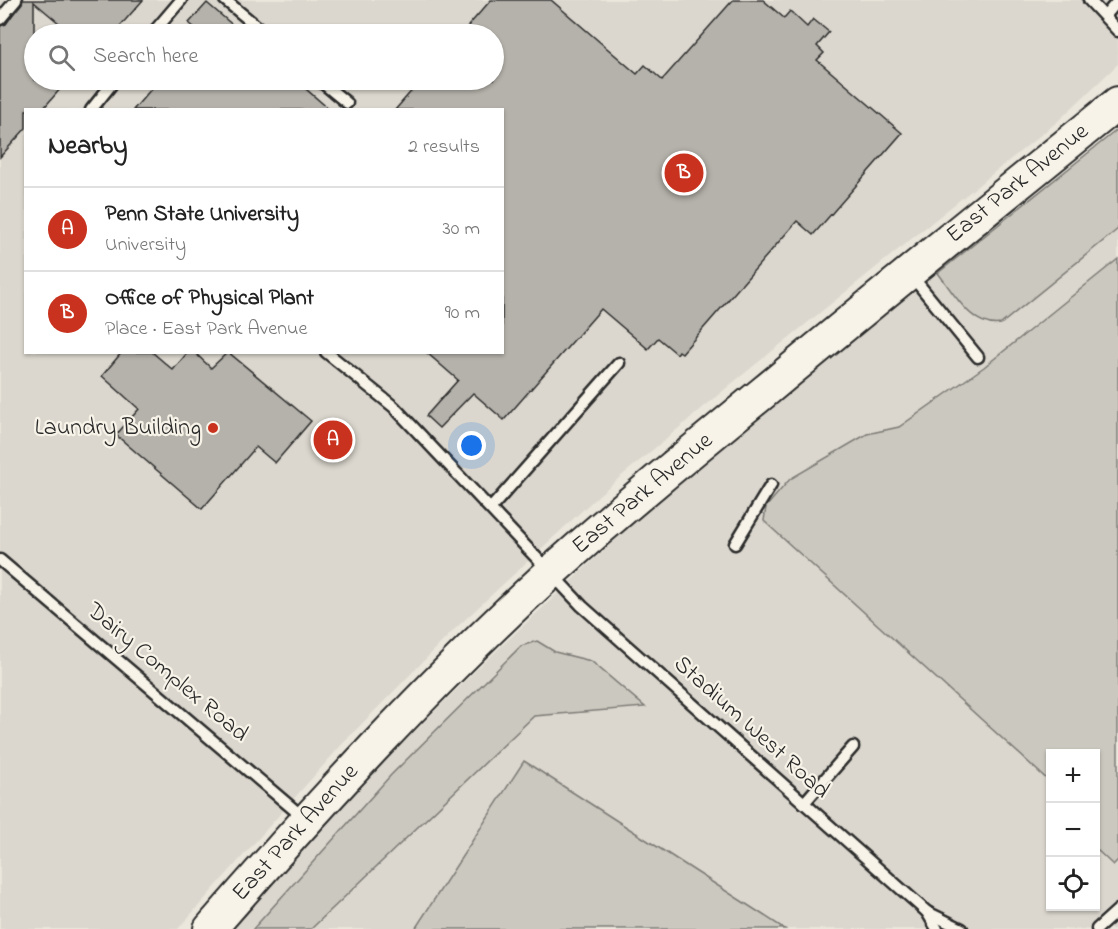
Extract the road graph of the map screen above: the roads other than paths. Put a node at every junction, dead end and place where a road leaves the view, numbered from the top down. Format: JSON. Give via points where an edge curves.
{"nodes":[{"id":1,"x":16,"y":0,"type":"edge"},
{"id":2,"x":181,"y":0,"type":"edge"},
{"id":3,"x":225,"y":0,"type":"edge"},
{"id":4,"x":1089,"y":0,"type":"edge"},
{"id":5,"x":1118,"y":2,"type":"edge"},
{"id":6,"x":1105,"y":16,"type":"junction"},
{"id":7,"x":0,"y":19,"type":"edge"},
{"id":8,"x":161,"y":24,"type":"edge"},
{"id":9,"x":254,"y":24,"type":"edge"},
{"id":10,"x":1118,"y":31,"type":"edge"},
{"id":11,"x":108,"y":90,"type":"edge"},
{"id":12,"x":331,"y":90,"type":"edge"},
{"id":13,"x":347,"y":103,"type":"dead end"},
{"id":14,"x":1118,"y":104,"type":"edge"},
{"id":15,"x":93,"y":108,"type":"edge"},
{"id":16,"x":909,"y":272,"type":"junction"},
{"id":17,"x":328,"y":354,"type":"edge"},
{"id":18,"x":978,"y":357,"type":"dead end"},
{"id":19,"x":619,"y":363,"type":"dead end"},
{"id":20,"x":771,"y":485,"type":"dead end"},
{"id":21,"x":491,"y":508,"type":"junction"},
{"id":22,"x":735,"y":544,"type":"dead end"},
{"id":23,"x":0,"y":560,"type":"edge"},
{"id":24,"x":551,"y":572,"type":"junction"},
{"id":25,"x":853,"y":747,"type":"dead end"},
{"id":26,"x":804,"y":803,"type":"junction"},
{"id":27,"x":306,"y":819,"type":"junction"},
{"id":28,"x":1118,"y":910,"type":"edge"},
{"id":29,"x":927,"y":912,"type":"junction"},
{"id":30,"x":210,"y":929,"type":"edge"},
{"id":31,"x":937,"y":929,"type":"edge"},
{"id":32,"x":962,"y":929,"type":"edge"},
{"id":33,"x":1097,"y":929,"type":"edge"}],
"edges":[{"from":1,"to":7,"type":"lane"},
{"from":2,"to":8,"type":"lane"},
{"from":3,"to":9,"type":"lane"},
{"from":4,"to":6,"type":"lane"},
{"from":5,"to":6,"type":"lane"},
{"from":6,"to":10,"type":"lane"},
{"from":11,"to":15,"type":"lane"},
{"from":12,"to":13,"type":"lane"},
{"from":14,"to":16,"type":"main road","name":"East Park Avenue"},
{"from":16,"to":18,"type":"lane"},
{"from":16,"to":24,"type":"main road","name":"East Park Avenue"},
{"from":17,"to":21,"type":"lane","name":"Stadium West Road","via":[[394,407]]},
{"from":19,"to":21,"type":"lane"},
{"from":20,"to":22,"type":"lane"},
{"from":21,"to":24,"type":"lane","name":"Stadium West Road"},
{"from":23,"to":27,"type":"lane","name":"Dairy Complex Road"},
{"from":24,"to":26,"type":"lane","name":"Stadium West Road","via":[[582,606]]},
{"from":24,"to":27,"type":"main road","name":"East Park Avenue","via":[[456,663]]},
{"from":25,"to":26,"type":"lane"},
{"from":26,"to":29,"type":"lane","name":"Stadium West Road"},
{"from":27,"to":30,"type":"main road","name":"East Park Avenue"},
{"from":28,"to":33,"type":"lane"},
{"from":29,"to":31,"type":"lane"},
{"from":29,"to":32,"type":"lane"}]}
